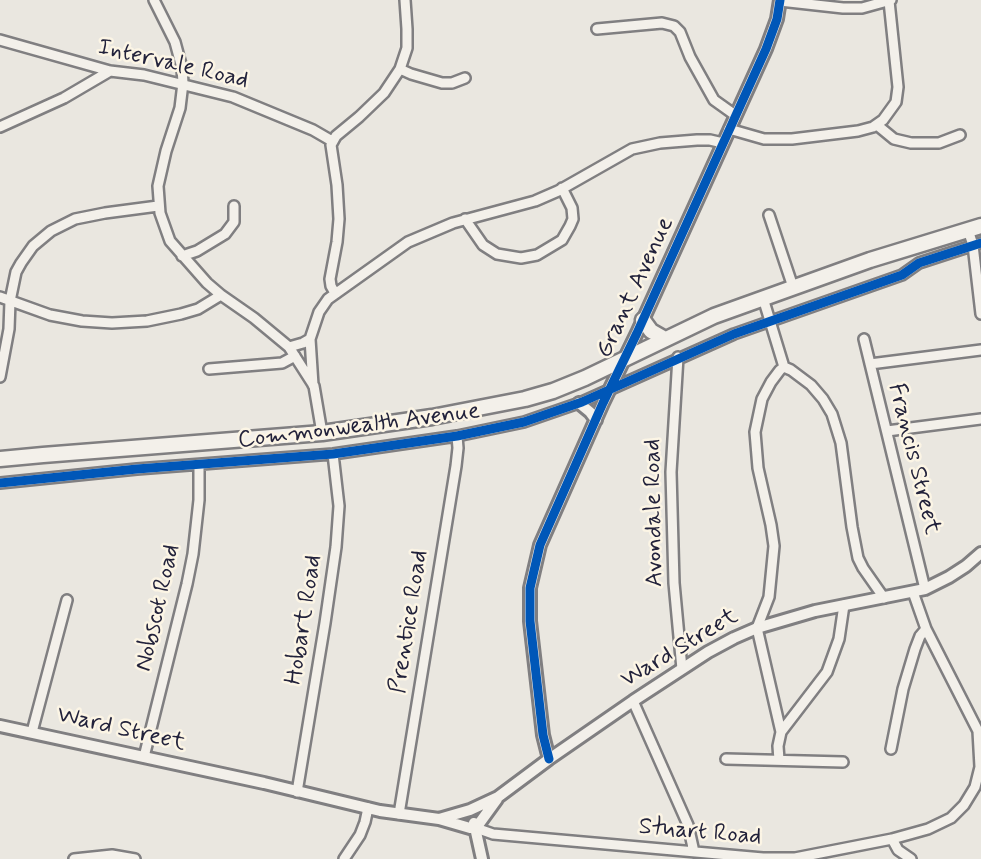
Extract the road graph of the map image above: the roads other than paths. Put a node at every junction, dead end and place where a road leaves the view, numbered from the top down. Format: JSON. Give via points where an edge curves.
{"nodes":[{"id":1,"x":154,"y":0,"type":"edge"},
{"id":2,"x":405,"y":0,"type":"edge"},
{"id":3,"x":890,"y":0,"type":"edge"},
{"id":4,"x":780,"y":1,"type":"edge"},
{"id":5,"x":597,"y":29,"type":"dead end"},
{"id":6,"x":0,"y":40,"type":"edge"},
{"id":7,"x":400,"y":69,"type":"junction"},
{"id":8,"x":110,"y":71,"type":"junction"},
{"id":9,"x":465,"y":78,"type":"dead end"},
{"id":10,"x":183,"y":83,"type":"junction"},
{"id":11,"x":734,"y":115,"type":"junction"},
{"id":12,"x":877,"y":125,"type":"junction"},
{"id":13,"x":0,"y":127,"type":"edge"},
{"id":14,"x":729,"y":129,"type":"junction"},
{"id":15,"x":960,"y":135,"type":"dead end"},
{"id":16,"x":332,"y":141,"type":"junction"},
{"id":17,"x":723,"y":143,"type":"junction"},
{"id":18,"x":562,"y":188,"type":"junction"},
{"id":19,"x":159,"y":206,"type":"junction"},
{"id":20,"x":234,"y":206,"type":"dead end"},
{"id":21,"x":769,"y":215,"type":"dead end"},
{"id":22,"x":465,"y":219,"type":"junction"},
{"id":23,"x":975,"y":228,"type":"edge"},
{"id":24,"x":977,"y":244,"type":"edge"},
{"id":25,"x":913,"y":247,"type":"junction"},
{"id":26,"x":183,"y":256,"type":"junction"},
{"id":27,"x":919,"y":263,"type":"junction"},
{"id":28,"x":793,"y":287,"type":"junction"},
{"id":29,"x":335,"y":293,"type":"junction"},
{"id":30,"x":221,"y":295,"type":"junction"},
{"id":31,"x":0,"y":297,"type":"edge"},
{"id":32,"x":763,"y":298,"type":"junction"},
{"id":33,"x":10,"y":301,"type":"junction"},
{"id":34,"x":981,"y":314,"type":"edge"},
{"id":35,"x":643,"y":320,"type":"junction"},
{"id":36,"x":771,"y":320,"type":"junction"},
{"id":37,"x":310,"y":339,"type":"junction"},
{"id":38,"x":665,"y":339,"type":"junction"},
{"id":39,"x":864,"y":340,"type":"dead end"},
{"id":40,"x":289,"y":347,"type":"junction"},
{"id":41,"x":981,"y":350,"type":"edge"},
{"id":42,"x":295,"y":356,"type":"junction"},
{"id":43,"x":678,"y":357,"type":"junction"},
{"id":44,"x":624,"y":359,"type":"junction"},
{"id":45,"x":870,"y":365,"type":"junction"},
{"id":46,"x":784,"y":367,"type":"junction"},
{"id":47,"x":209,"y":369,"type":"dead end"},
{"id":48,"x":0,"y":377,"type":"edge"},
{"id":49,"x":313,"y":386,"type":"junction"},
{"id":50,"x":610,"y":389,"type":"junction"},
{"id":51,"x":579,"y":403,"type":"junction"},
{"id":52,"x":981,"y":419,"type":"edge"},
{"id":53,"x":596,"y":420,"type":"junction"},
{"id":54,"x":887,"y":431,"type":"junction"},
{"id":55,"x":322,"y":433,"type":"junction"},
{"id":56,"x":457,"y":436,"type":"junction"},
{"id":57,"x":333,"y":454,"type":"junction"},
{"id":58,"x":0,"y":458,"type":"edge"},
{"id":59,"x":199,"y":465,"type":"junction"},
{"id":60,"x":0,"y":483,"type":"edge"},
{"id":61,"x":981,"y":553,"type":"edge"},
{"id":62,"x":925,"y":589,"type":"junction"},
{"id":63,"x":913,"y":592,"type":"junction"},
{"id":64,"x":884,"y":598,"type":"junction"},
{"id":65,"x":67,"y":600,"type":"dead end"},
{"id":66,"x":844,"y":605,"type":"junction"},
{"id":67,"x":757,"y":628,"type":"junction"},
{"id":68,"x":926,"y":629,"type":"junction"},
{"id":69,"x":682,"y":669,"type":"junction"},
{"id":70,"x":634,"y":701,"type":"junction"},
{"id":71,"x":0,"y":726,"type":"edge"},
{"id":72,"x":32,"y":732,"type":"junction"},
{"id":73,"x":781,"y":732,"type":"junction"},
{"id":74,"x":891,"y":749,"type":"dead end"},
{"id":75,"x":144,"y":757,"type":"junction"},
{"id":76,"x":549,"y":759,"type":"junction"},
{"id":77,"x":726,"y":759,"type":"dead end"},
{"id":78,"x":779,"y":760,"type":"junction"},
{"id":79,"x":843,"y":762,"type":"dead end"},
{"id":80,"x":297,"y":792,"type":"junction"},
{"id":81,"x":498,"y":797,"type":"junction"},
{"id":82,"x":368,"y":808,"type":"junction"},
{"id":83,"x":470,"y":810,"type":"junction"},
{"id":84,"x":399,"y":814,"type":"junction"},
{"id":85,"x":439,"y":819,"type":"junction"},
{"id":86,"x":476,"y":828,"type":"junction"},
{"id":87,"x":892,"y":839,"type":"junction"},
{"id":88,"x":694,"y":852,"type":"junction"},
{"id":89,"x":79,"y":859,"type":"edge"},
{"id":90,"x":135,"y":859,"type":"edge"},
{"id":91,"x":344,"y":859,"type":"edge"},
{"id":92,"x":482,"y":859,"type":"edge"},
{"id":93,"x":911,"y":859,"type":"edge"}],
"edges":[{"from":1,"to":10,"type":"street","via":[[175,41]]},
{"from":2,"to":7,"type":"street","via":[[407,38]]},
{"from":3,"to":4,"type":"street","via":[[862,8]]},
{"from":3,"to":12,"type":"street","via":[[898,94]]},
{"from":4,"to":11,"type":"street","name":"Grant Avenue","via":[[766,49]]},
{"from":5,"to":11,"type":"street","via":[[658,23],[674,26],[714,100]]},
{"from":6,"to":8,"type":"street","name":"Intervale Road"},
{"from":7,"to":9,"type":"street","via":[[442,83]]},
{"from":7,"to":16,"type":"street","via":[[384,93]]},
{"from":8,"to":10,"type":"street","name":"Intervale Road"},
{"from":8,"to":13,"type":"street"},
{"from":10,"to":16,"type":"street","name":"Intervale Road","via":[[247,101]]},
{"from":10,"to":19,"type":"street","via":[[159,177]]},
{"from":11,"to":14,"type":"street","name":"Grant Avenue"},
{"from":12,"to":14,"type":"street","via":[[792,139],[764,139]]},
{"from":12,"to":15,"type":"street","via":[[894,139],[911,143],[939,143]]},
{"from":14,"to":17,"type":"street","name":"Grant Avenue"},
{"from":16,"to":29,"type":"street","via":[[339,219],[330,279]]},
{"from":17,"to":18,"type":"street","via":[[697,140],[632,149]]},
{"from":17,"to":35,"type":"street","name":"Grant Avenue"},
{"from":18,"to":22,"type":"street","via":[[526,204]]},
{"from":18,"to":22,"type":"street","via":[[573,219],[562,240],[537,255],[497,254],[483,245]]},
{"from":19,"to":26,"type":"street","via":[[170,241]]},
{"from":19,"to":33,"type":"street","via":[[88,216],[51,231],[21,263]]},
{"from":20,"to":26,"type":"street","via":[[235,219],[225,233]]},
{"from":21,"to":28,"type":"street"},
{"from":22,"to":29,"type":"street","via":[[408,242]]},
{"from":23,"to":24,"type":"street"},
{"from":23,"to":25,"type":"main road","name":"Commonwealth Avenue"},
{"from":24,"to":27,"type":"street","name":"Commonwealth Avenue"},
{"from":24,"to":34,"type":"street"},
{"from":25,"to":27,"type":"street"},
{"from":25,"to":28,"type":"main road","name":"Commonwealth Avenue"},
{"from":26,"to":30,"type":"street"},
{"from":27,"to":36,"type":"street","name":"Commonwealth Avenue","via":[[902,275]]},
{"from":28,"to":32,"type":"main road","name":"Commonwealth Avenue"},
{"from":29,"to":37,"type":"street","via":[[319,312]]},
{"from":30,"to":33,"type":"street","via":[[198,310],[112,323],[58,317]]},
{"from":30,"to":40,"type":"street"},
{"from":31,"to":33,"type":"street"},
{"from":32,"to":36,"type":"street"},
{"from":32,"to":38,"type":"main road","name":"Commonwealth Avenue"},
{"from":33,"to":48,"type":"street"},
{"from":35,"to":38,"type":"main road","via":[[650,331]]},
{"from":35,"to":44,"type":"street","name":"Grant Avenue"},
{"from":36,"to":43,"type":"street","name":"Commonwealth Avenue"},
{"from":36,"to":46,"type":"street"},
{"from":37,"to":40,"type":"street"},
{"from":37,"to":49,"type":"street"},
{"from":38,"to":44,"type":"main road","name":"Commonwealth Avenue"},
{"from":39,"to":45,"type":"street","name":"Francis Street"},
{"from":40,"to":42,"type":"street"},
{"from":41,"to":45,"type":"street"},
{"from":42,"to":47,"type":"street","via":[[282,363]]},
{"from":42,"to":49,"type":"street"},
{"from":43,"to":50,"type":"street","name":"Commonwealth Avenue"},
{"from":43,"to":69,"type":"street","name":"Avondale Road","via":[[671,471]]},
{"from":44,"to":50,"type":"street","name":"Grant Avenue"},
{"from":44,"to":55,"type":"main road","name":"Commonwealth Avenue","via":[[525,399]]},
{"from":45,"to":54,"type":"street","name":"Francis Street"},
{"from":46,"to":64,"type":"street","via":[[817,391],[832,415],[841,443],[858,558]]},
{"from":46,"to":67,"type":"street","via":[[762,400],[755,432],[774,547],[769,597]]},
{"from":49,"to":55,"type":"street"},
{"from":50,"to":51,"type":"street","name":"Commonwealth Avenue"},
{"from":50,"to":53,"type":"street","name":"Grant Avenue"},
{"from":51,"to":53,"type":"street"},
{"from":51,"to":56,"type":"street","name":"Commonwealth Avenue","via":[[524,422]]},
{"from":52,"to":54,"type":"street"},
{"from":53,"to":76,"type":"street","name":"Grant Avenue","via":[[540,545],[530,588],[531,640]]},
{"from":54,"to":62,"type":"street","name":"Francis Street"},
{"from":55,"to":58,"type":"main road","name":"Commonwealth Avenue"},
{"from":56,"to":57,"type":"street","name":"Commonwealth Avenue"},
{"from":56,"to":84,"type":"street","name":"Prentice Road","via":[[456,466]]},
{"from":57,"to":59,"type":"street","name":"Commonwealth Avenue"},
{"from":57,"to":80,"type":"street","name":"Hobart Road","via":[[339,506],[336,547]]},
{"from":59,"to":60,"type":"street","name":"Commonwealth Avenue"},
{"from":59,"to":75,"type":"street","name":"Nobscot Road","via":[[187,584]]},
{"from":61,"to":62,"type":"street","name":"Ward Street","via":[[949,578]]},
{"from":62,"to":63,"type":"street","name":"Ward Street"},
{"from":63,"to":64,"type":"street","name":"Ward Street"},
{"from":63,"to":68,"type":"street","name":"Stuart Road"},
{"from":64,"to":66,"type":"street","name":"Ward Street"},
{"from":65,"to":72,"type":"street"},
{"from":66,"to":67,"type":"street","name":"Ward Street"},
{"from":66,"to":73,"type":"street","via":[[839,639],[827,672]]},
{"from":67,"to":69,"type":"street","name":"Ward Street"},
{"from":67,"to":73,"type":"street"},
{"from":68,"to":74,"type":"street","via":[[903,689]]},
{"from":68,"to":87,"type":"street","name":"Stuart Road","via":[[978,732],[980,767],[975,787],[951,818]]},
{"from":69,"to":70,"type":"street","name":"Ward Street"},
{"from":70,"to":76,"type":"street","name":"Ward Street"},
{"from":70,"to":88,"type":"street","via":[[688,825]]},
{"from":71,"to":72,"type":"street","name":"Ward Street"},
{"from":72,"to":75,"type":"street","name":"Ward Street"},
{"from":73,"to":78,"type":"street"},
{"from":75,"to":80,"type":"street","name":"Ward Street"},
{"from":76,"to":81,"type":"street","name":"Ward Street"},
{"from":77,"to":78,"type":"street"},
{"from":78,"to":79,"type":"street"},
{"from":80,"to":82,"type":"street","name":"Ward Street"},
{"from":81,"to":83,"type":"street","name":"Ward Street"},
{"from":81,"to":86,"type":"street","name":"Ward Street"},
{"from":82,"to":84,"type":"street","name":"Ward Street"},
{"from":82,"to":91,"type":"street","via":[[360,835]]},
{"from":83,"to":85,"type":"street","name":"Ward Street"},
{"from":83,"to":86,"type":"street"},
{"from":84,"to":85,"type":"street","name":"Ward Street"},
{"from":85,"to":86,"type":"street","name":"Ward Street"},
{"from":86,"to":88,"type":"street","name":"Stuart Road","via":[[493,834]]},
{"from":86,"to":92,"type":"street"},
{"from":87,"to":88,"type":"street","name":"Stuart Road","via":[[795,858]]},
{"from":87,"to":93,"type":"street"},
{"from":89,"to":90,"type":"street","via":[[112,855]]}]}
